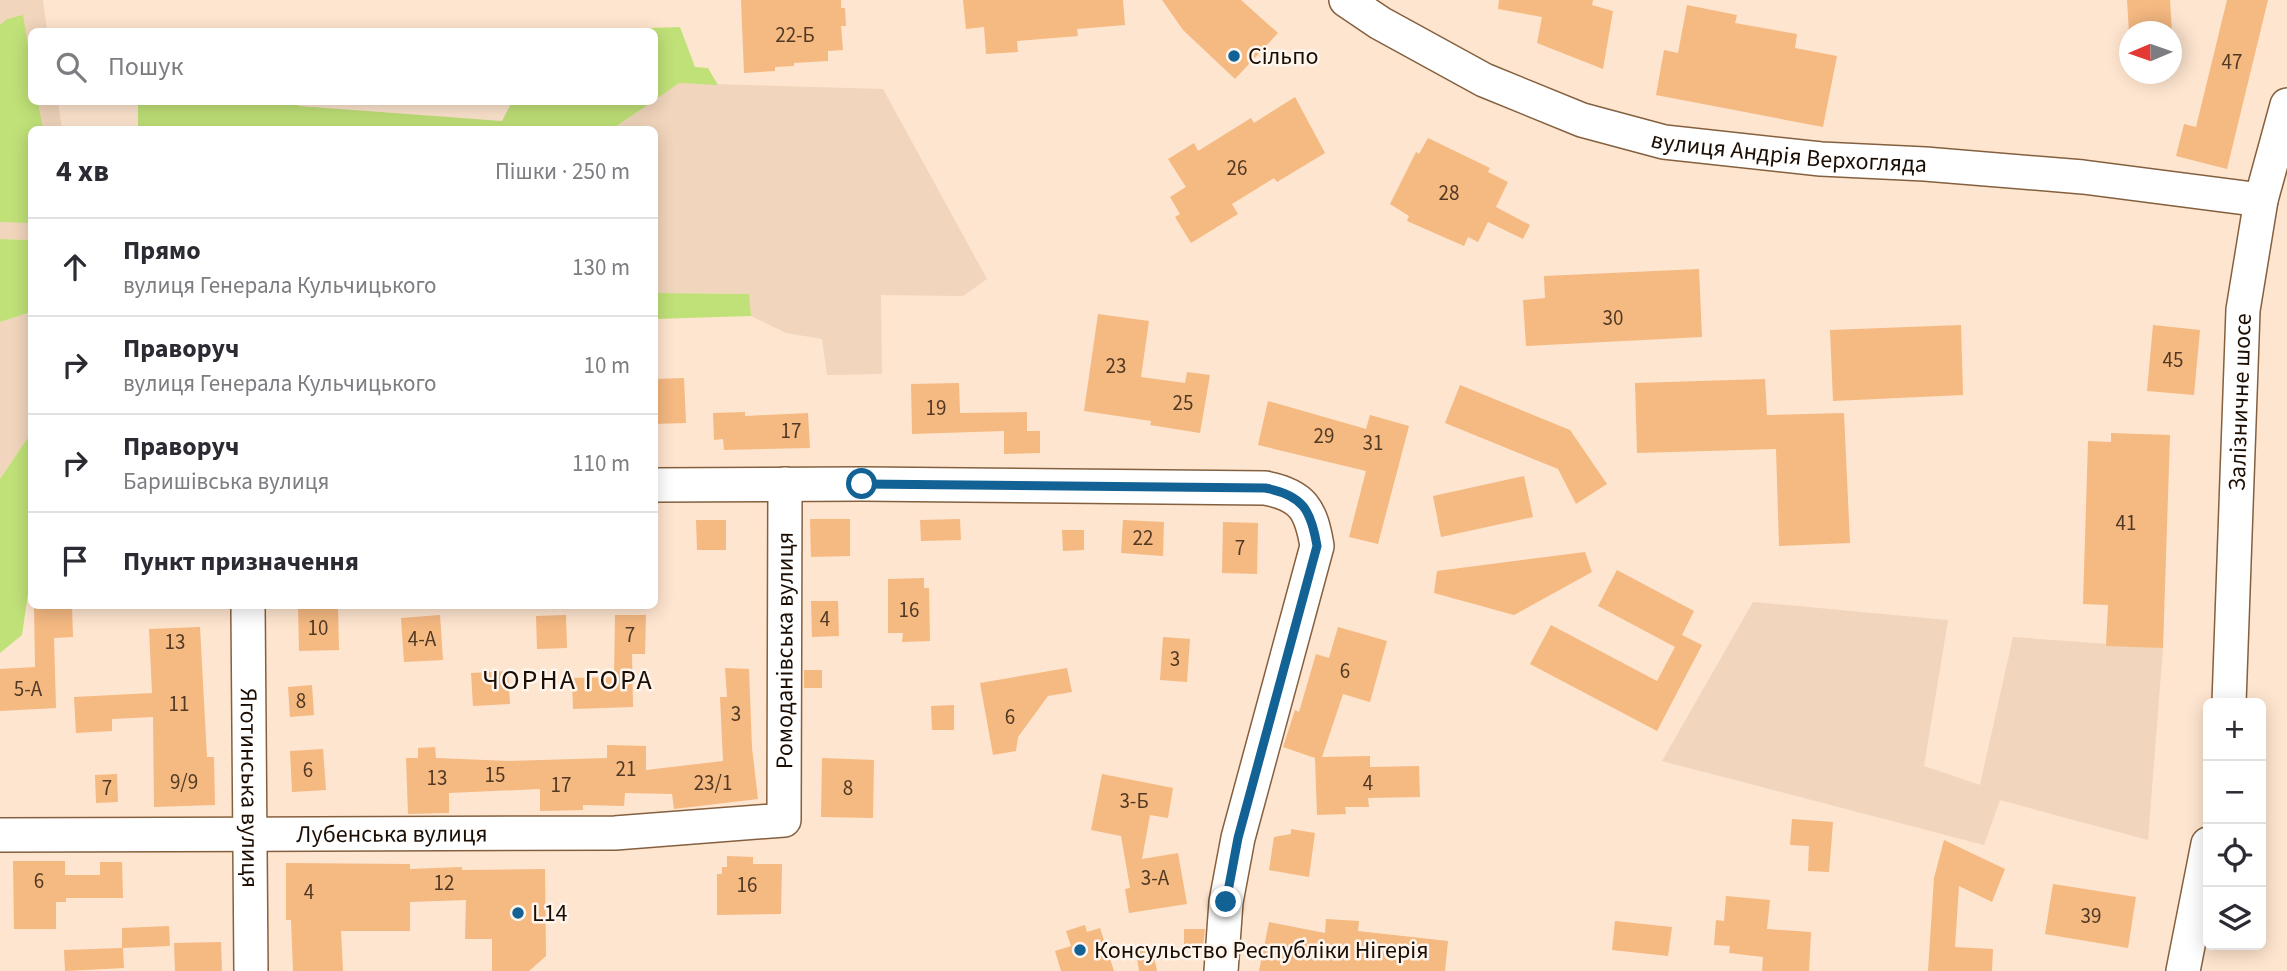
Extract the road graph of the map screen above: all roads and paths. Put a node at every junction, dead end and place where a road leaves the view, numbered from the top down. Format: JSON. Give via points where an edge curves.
{"nodes":[{"id":1,"x":1346,"y":0,"type":"edge"},
{"id":2,"x":2287,"y":105,"type":"edge"},
{"id":3,"x":2261,"y":201,"type":"junction"},
{"id":4,"x":785,"y":484,"type":"junction"},
{"id":5,"x":658,"y":485,"type":"edge"},
{"id":6,"x":248,"y":609,"type":"edge"},
{"id":7,"x":2229,"y":698,"type":"edge"},
{"id":8,"x":784,"y":820,"type":"joint"},
{"id":9,"x":249,"y":834,"type":"junction"},
{"id":10,"x":0,"y":835,"type":"edge"},
{"id":11,"x":2203,"y":869,"type":"edge"},
{"id":12,"x":251,"y":971,"type":"edge"},
{"id":13,"x":1221,"y":971,"type":"edge"},
{"id":14,"x":2183,"y":971,"type":"edge"}],
"edges":[{"from":1,"to":3,"type":"street","name":"вулиця Андрія Верхогляда","via":[[1484,80],[1582,120],[1664,142],[1821,159],[2083,177]]},
{"from":2,"to":3,"type":"street","name":"Залізничне шосе"},
{"from":3,"to":7,"type":"street","name":"Залізничне шосе","via":[[2243,310]]},
{"from":4,"to":5,"type":"street"},
{"from":4,"to":8,"type":"street","name":"Ромоданівська вулиця"},
{"from":4,"to":13,"type":"street","via":[[1265,488],[1285,492],[1303,505],[1313,520],[1317,546],[1238,838],[1226,902]]},
{"from":6,"to":9,"type":"street","name":"Яготинська вулиця"},
{"from":8,"to":9,"type":"street","name":"Лубенська вулиця","via":[[615,833]]},
{"from":9,"to":10,"type":"street","name":"Лубенська вулиця"},
{"from":9,"to":12,"type":"street","name":"Яготинська вулиця"},
{"from":11,"to":14,"type":"street"}]}
